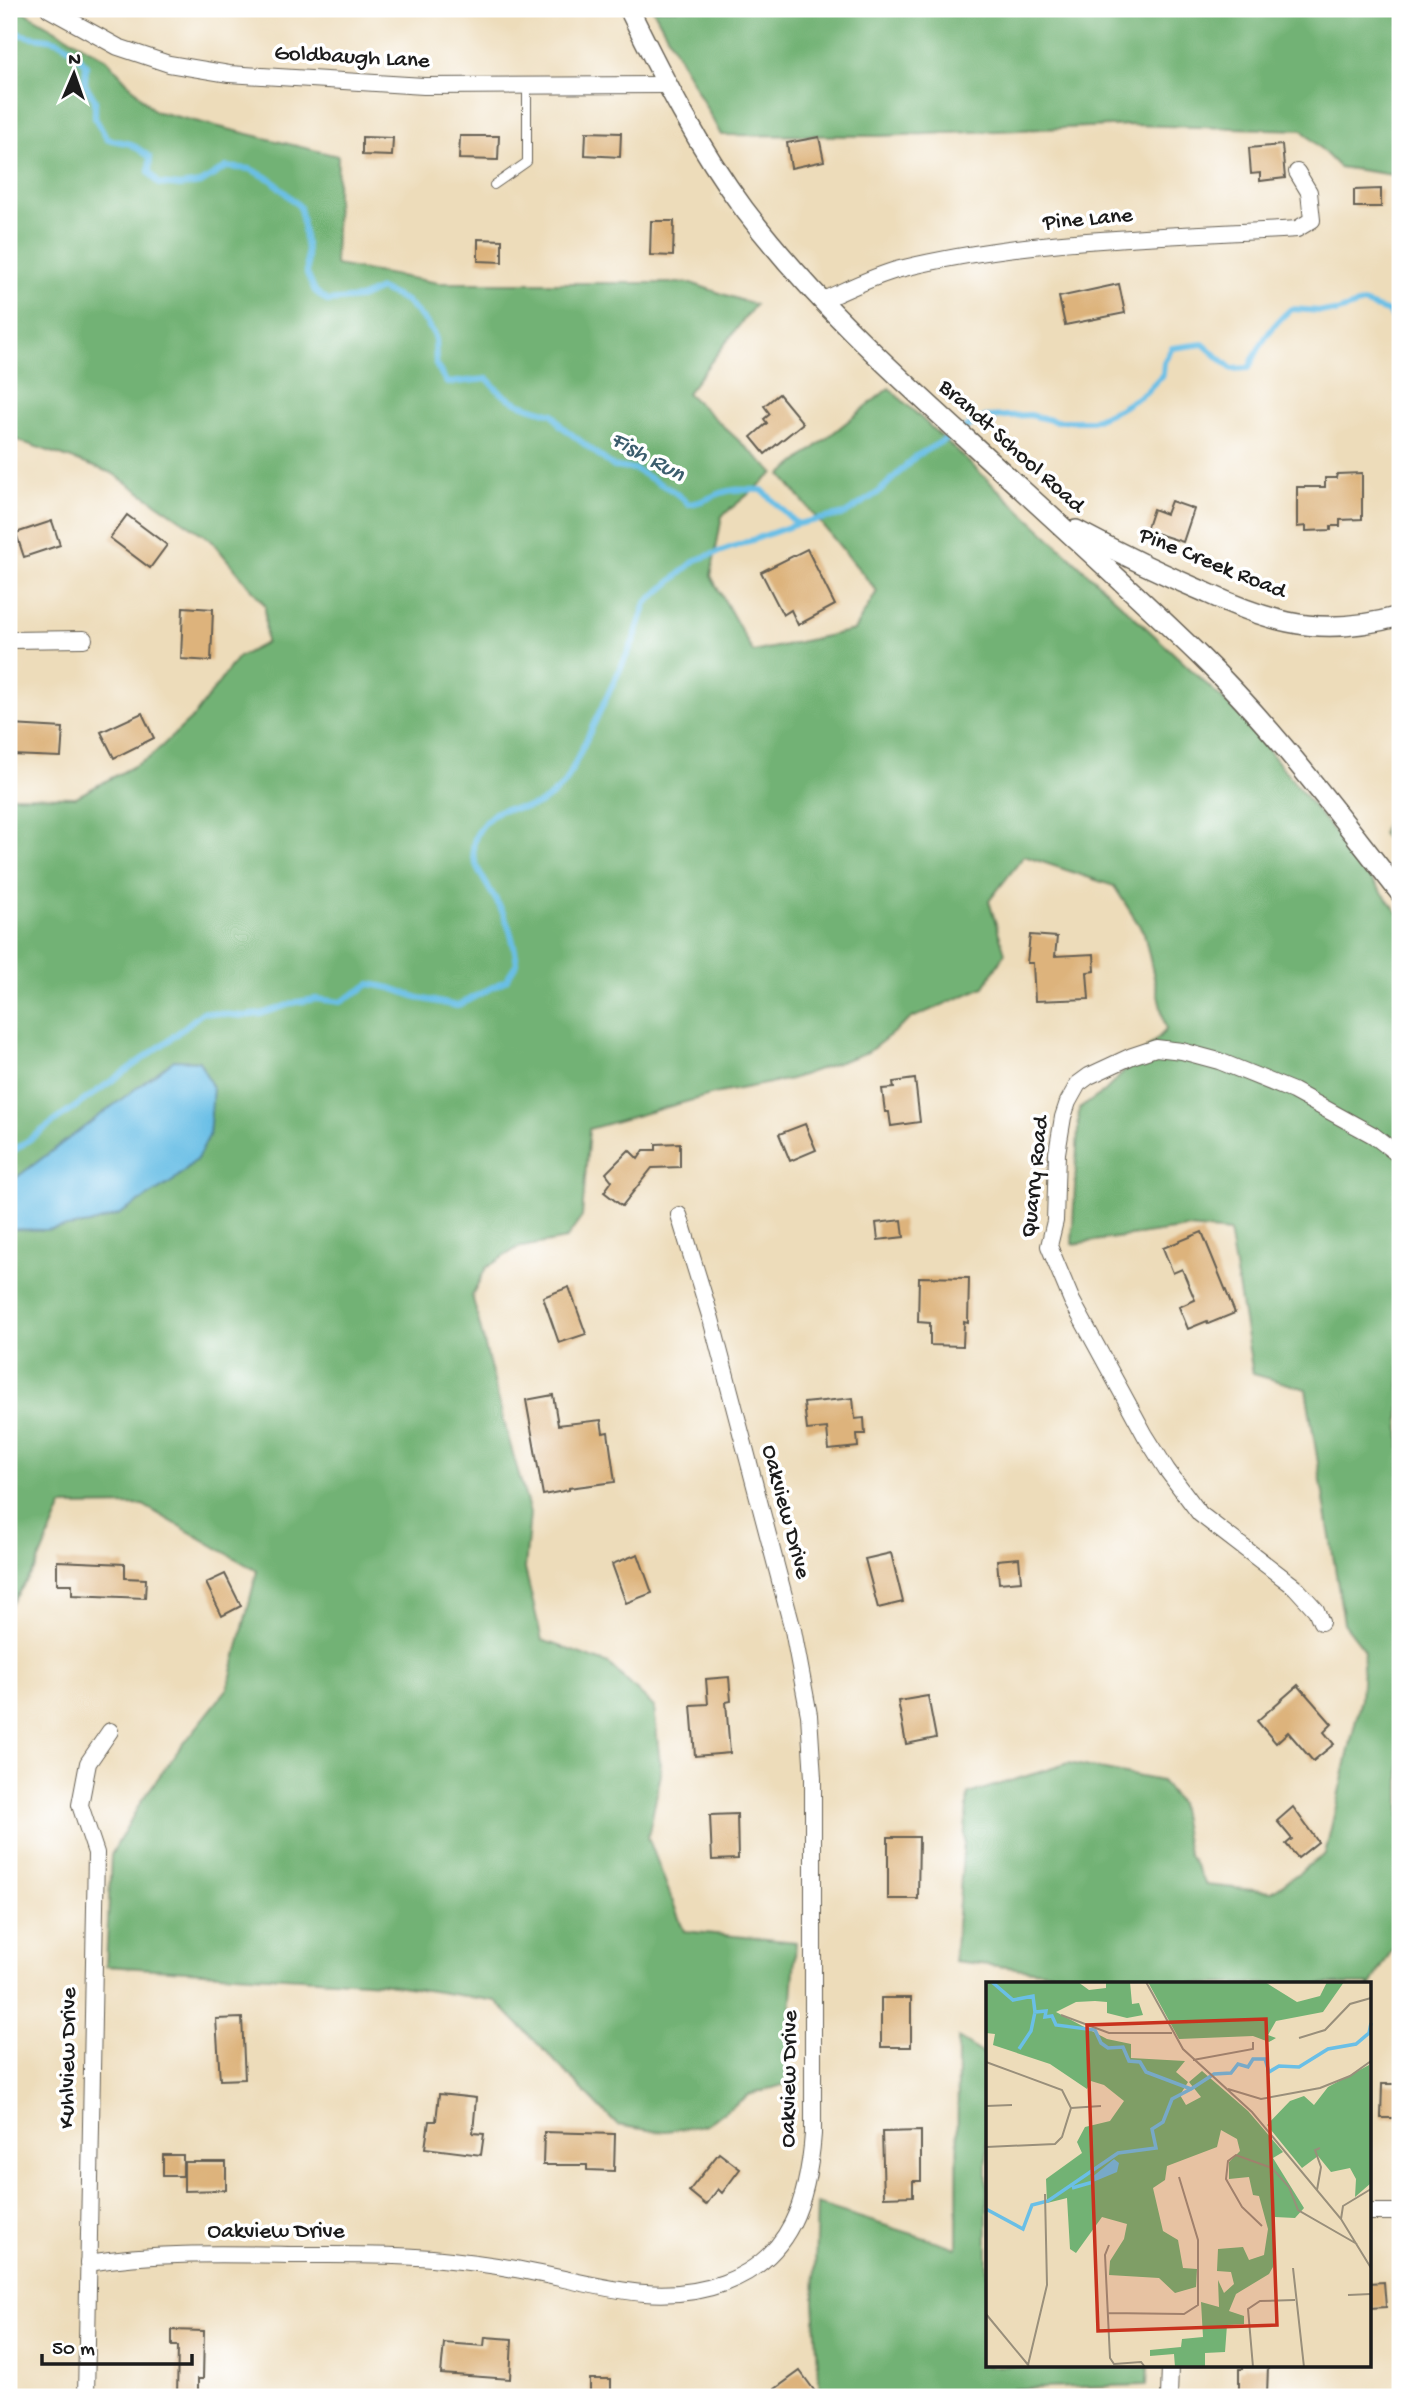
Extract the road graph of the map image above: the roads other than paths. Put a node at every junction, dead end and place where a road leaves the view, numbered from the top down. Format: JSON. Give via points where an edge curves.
{"nodes":[{"id":1,"x":49,"y":9,"type":"edge"},
{"id":2,"x":629,"y":9,"type":"edge"},
{"id":3,"x":527,"y":85,"type":"junction"},
{"id":4,"x":666,"y":85,"type":"junction"},
{"id":5,"x":1297,"y":172,"type":"dead end"},
{"id":6,"x":494,"y":185,"type":"dead end"},
{"id":7,"x":821,"y":301,"type":"junction"},
{"id":8,"x":1053,"y":518,"type":"junction"},
{"id":9,"x":1400,"y":616,"type":"edge"},
{"id":10,"x":84,"y":639,"type":"dead end"},
{"id":11,"x":9,"y":640,"type":"edge"},
{"id":12,"x":1400,"y":893,"type":"edge"},
{"id":13,"x":1400,"y":1156,"type":"edge"},
{"id":14,"x":679,"y":1214,"type":"dead end"},
{"id":15,"x":1321,"y":1622,"type":"dead end"},
{"id":16,"x":110,"y":1731,"type":"dead end"},
{"id":17,"x":1370,"y":2212,"type":"edge"},
{"id":18,"x":1400,"y":2212,"type":"edge"},
{"id":19,"x":88,"y":2263,"type":"junction"},
{"id":20,"x":1170,"y":2368,"type":"edge"},
{"id":21,"x":86,"y":2397,"type":"edge"},
{"id":22,"x":1169,"y":2397,"type":"edge"}],
"edges":[{"from":1,"to":3,"type":"street","name":"Goldbaugh Lane","via":[[118,47],[169,64],[229,74],[424,86]]},
{"from":2,"to":4,"type":"street","name":"Brandt School Road"},
{"from":3,"to":4,"type":"street","name":"Goldbaugh Lane"},
{"from":3,"to":6,"type":"lane","via":[[527,162]]},
{"from":4,"to":7,"type":"street","name":"Brandt School Road","via":[[744,208]]},
{"from":5,"to":7,"type":"street","name":"Pine Lane","via":[[1309,192],[1312,220],[1297,229],[1066,243],[970,255],[898,270]]},
{"from":7,"to":8,"type":"street","name":"Brandt School Road"},
{"from":8,"to":9,"type":"street","name":"Pine Creek Road","via":[[1153,570],[1248,611],[1314,625],[1346,626]]},
{"from":8,"to":12,"type":"street","name":"Brandt School Road","via":[[1269,727]]},
{"from":10,"to":11,"type":"street"},
{"from":13,"to":15,"type":"street","name":"Quarry Road","via":[[1373,1135],[1293,1091],[1219,1061],[1156,1048],[1078,1084],[1068,1102],[1059,1141],[1055,1221],[1049,1246],[1072,1301],[1144,1435],[1200,1514],[1295,1587]]},
{"from":14,"to":19,"type":"street","name":"Oakview Drive","via":[[793,1630],[810,1715],[813,2134],[811,2166],[794,2223],[764,2261],[746,2273],[681,2293],[617,2291],[526,2271],[389,2254],[147,2257]]},
{"from":16,"to":19,"type":"street","name":"Kuhlview Drive","via":[[88,1763],[80,1805],[96,1853]]},
{"from":17,"to":18,"type":"street"},
{"from":19,"to":21,"type":"street","name":"Kuhlview Drive"},
{"from":20,"to":22,"type":"street"}]}
